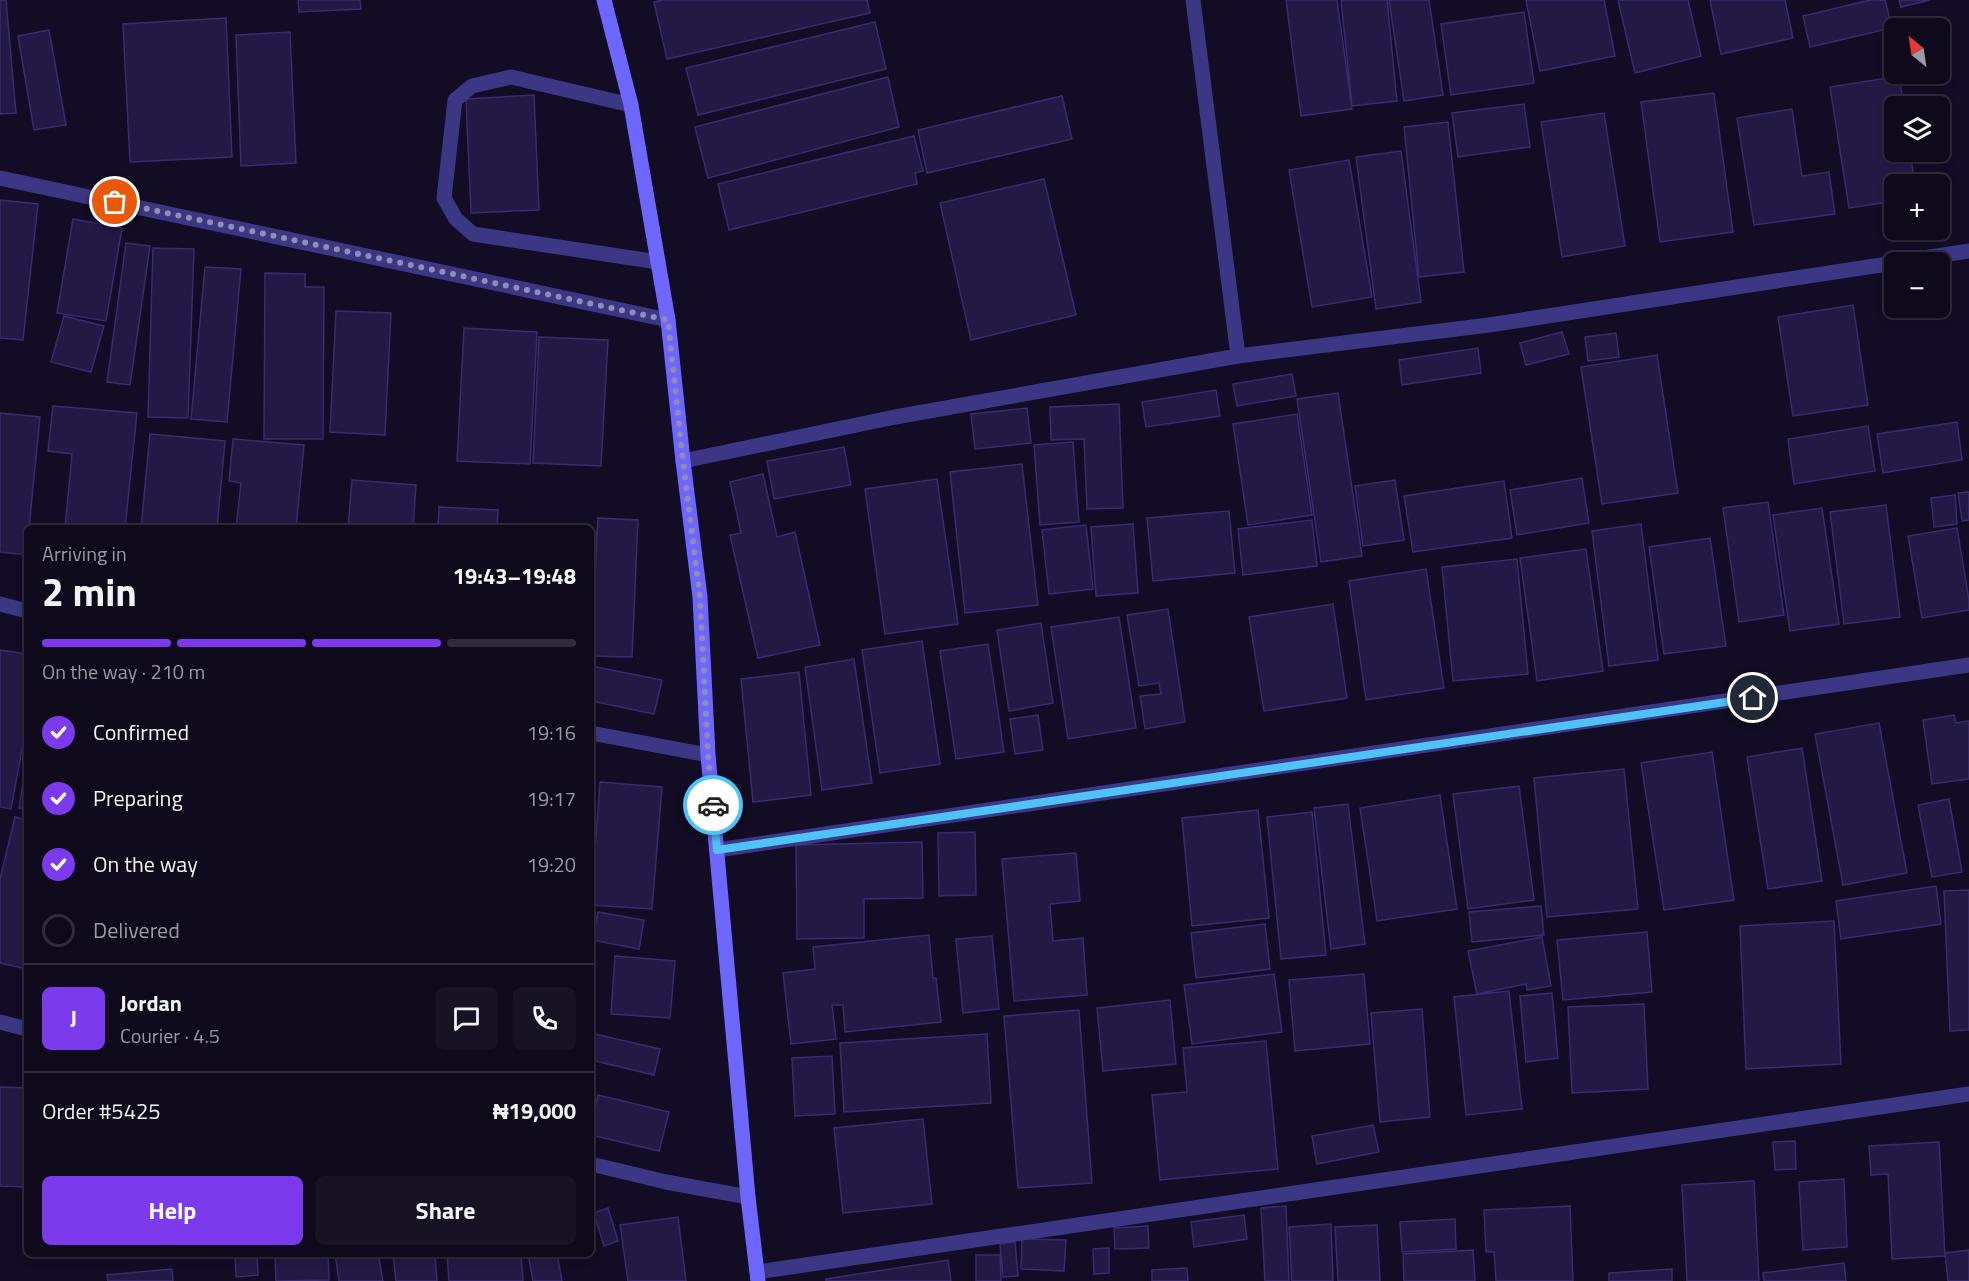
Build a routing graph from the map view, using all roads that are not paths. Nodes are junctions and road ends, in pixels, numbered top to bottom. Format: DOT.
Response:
graph roads {
  1 [pos="604,0"];
  2 [pos="1193,0"];
  3 [pos="631,105"];
  4 [pos="0,178"];
  5 [pos="1969,251"];
  6 [pos="1950,254"];
  7 [pos="658,262"];
  8 [pos="1884,265"];
  9 [pos="668,320"];
  10 [pos="1238,356"];
  11 [pos="683,461"];
  12 [pos="0,604"];
  13 [pos="24,610"];
  14 [pos="1969,665"];
  15 [pos="594,734"];
  16 [pos="708,755"];
  17 [pos="717,850"];
  18 [pos="0,1022"];
  19 [pos="24,1028"];
  20 [pos="1969,1094"];
  21 [pos="594,1165"];
  22 [pos="748,1197"];
  23 [pos="757,1277"];
  1 -- 3 [label="street"];
  2 -- 10 [label="street"];
  3 -- 7 [label="street"];
  3 -- 7 [label="street"];
  4 -- 9 [label="street"];
  5 -- 6 [label="street"];
  7 -- 9 [label="street"];
  8 -- 10 [label="street"];
  9 -- 11 [label="street"];
  10 -- 11 [label="street"];
  11 -- 16 [label="street"];
  12 -- 13 [label="street"];
  14 -- 17 [label="street"];
  15 -- 16 [label="street"];
  16 -- 17 [label="street"];
  17 -- 22 [label="street"];
  18 -- 19 [label="street"];
  20 -- 23 [label="street"];
  21 -- 22 [label="street"];
  22 -- 23 [label="street"];
}
